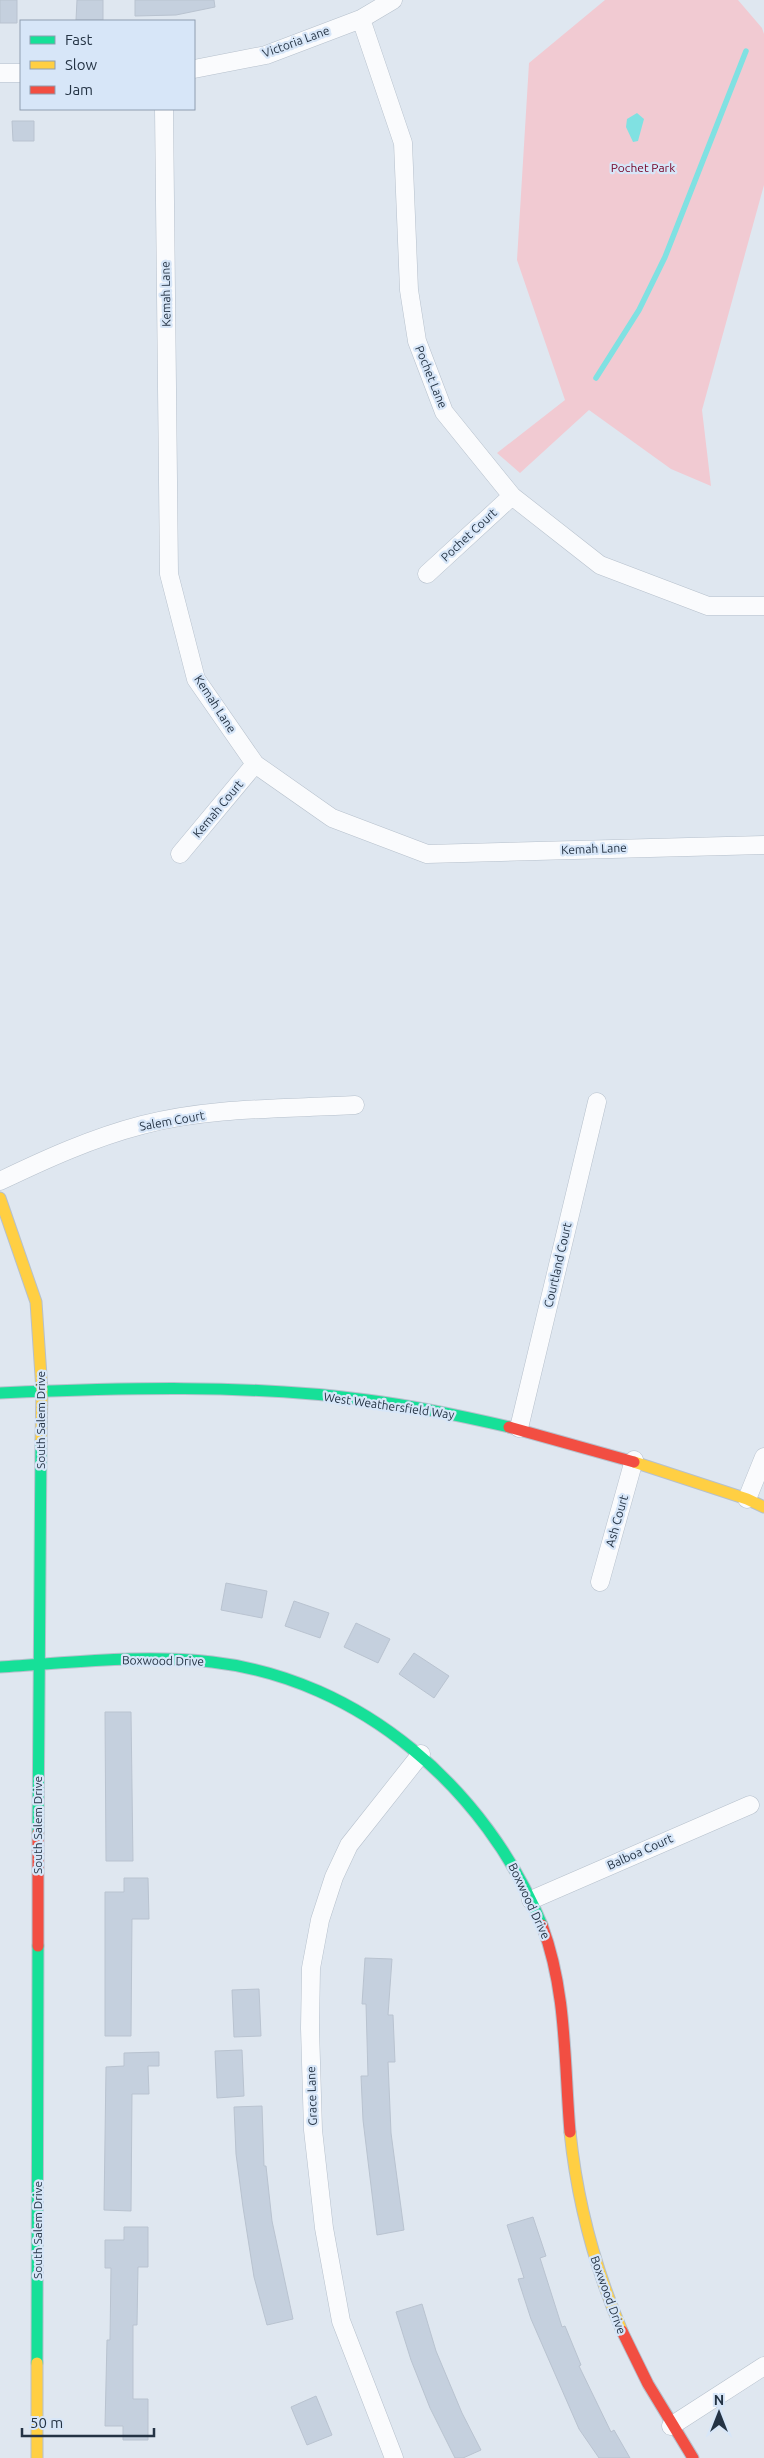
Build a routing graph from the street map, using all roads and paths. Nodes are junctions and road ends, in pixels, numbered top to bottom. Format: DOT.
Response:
graph roads {
  1 [pos="393,0"];
  2 [pos="361,19"];
  3 [pos="195,69"];
  4 [pos="0,73"];
  5 [pos="20,73"];
  6 [pos="164,110"];
  7 [pos="512,496"];
  8 [pos="427,574"];
  9 [pos="764,606"];
  10 [pos="255,764"];
  11 [pos="764,844"];
  12 [pos="180,854"];
  13 [pos="597,1102"];
  14 [pos="355,1105"];
  15 [pos="0,1181"];
  16 [pos="0,1198"];
  17 [pos="42,1391"];
  18 [pos="0,1393"];
  19 [pos="519,1428"];
  20 [pos="764,1457"];
  21 [pos="634,1460"];
  22 [pos="748,1499"];
  23 [pos="764,1507"];
  24 [pos="600,1582"];
  25 [pos="38,1665"];
  26 [pos="0,1667"];
  27 [pos="421,1754"];
  28 [pos="750,1805"];
  29 [pos="531,1900"];
  30 [pos="764,2366"];
  31 [pos="671,2426"];
  32 [pos="37,2458"];
  33 [pos="394,2458"];
  34 [pos="693,2458"];
  1 -- 2 [label="street, Victoria Lane"];
  2 -- 3 [label="street, Victoria Lane"];
  2 -- 7 [label="street, Pochet Lane"];
  4 -- 5 [label="street"];
  6 -- 10 [label="street, Kemah Lane"];
  7 -- 8 [label="street, Pochet Court"];
  7 -- 9 [label="street, Pochet Lane"];
  10 -- 11 [label="street, Kemah Lane"];
  10 -- 12 [label="street, Kemah Court"];
  13 -- 19 [label="street, Courtland Court"];
  14 -- 15 [label="street, Salem Court"];
  16 -- 17 [label="street, South Salem Drive"];
  17 -- 18 [label="street, West Weathersfield Way"];
  17 -- 19 [label="street, West Weathersfield Way"];
  17 -- 25 [label="street, South Salem Drive"];
  19 -- 21 [label="street, West Weathersfield Way"];
  20 -- 22 [label="street"];
  21 -- 22 [label="street, West Weathersfield Way"];
  21 -- 24 [label="street, Ash Court"];
  22 -- 23 [label="street, West Weathersfield Way"];
  25 -- 26 [label="street, Boxwood Drive"];
  25 -- 27 [label="street, Boxwood Drive"];
  25 -- 32 [label="street, South Salem Drive"];
  27 -- 29 [label="street, Boxwood Drive"];
  27 -- 33 [label="street, Grace Lane"];
  28 -- 29 [label="street, Balboa Court"];
  29 -- 31 [label="street, Boxwood Drive"];
  30 -- 31 [label="street"];
  31 -- 34 [label="street, Boxwood Drive"];
}
